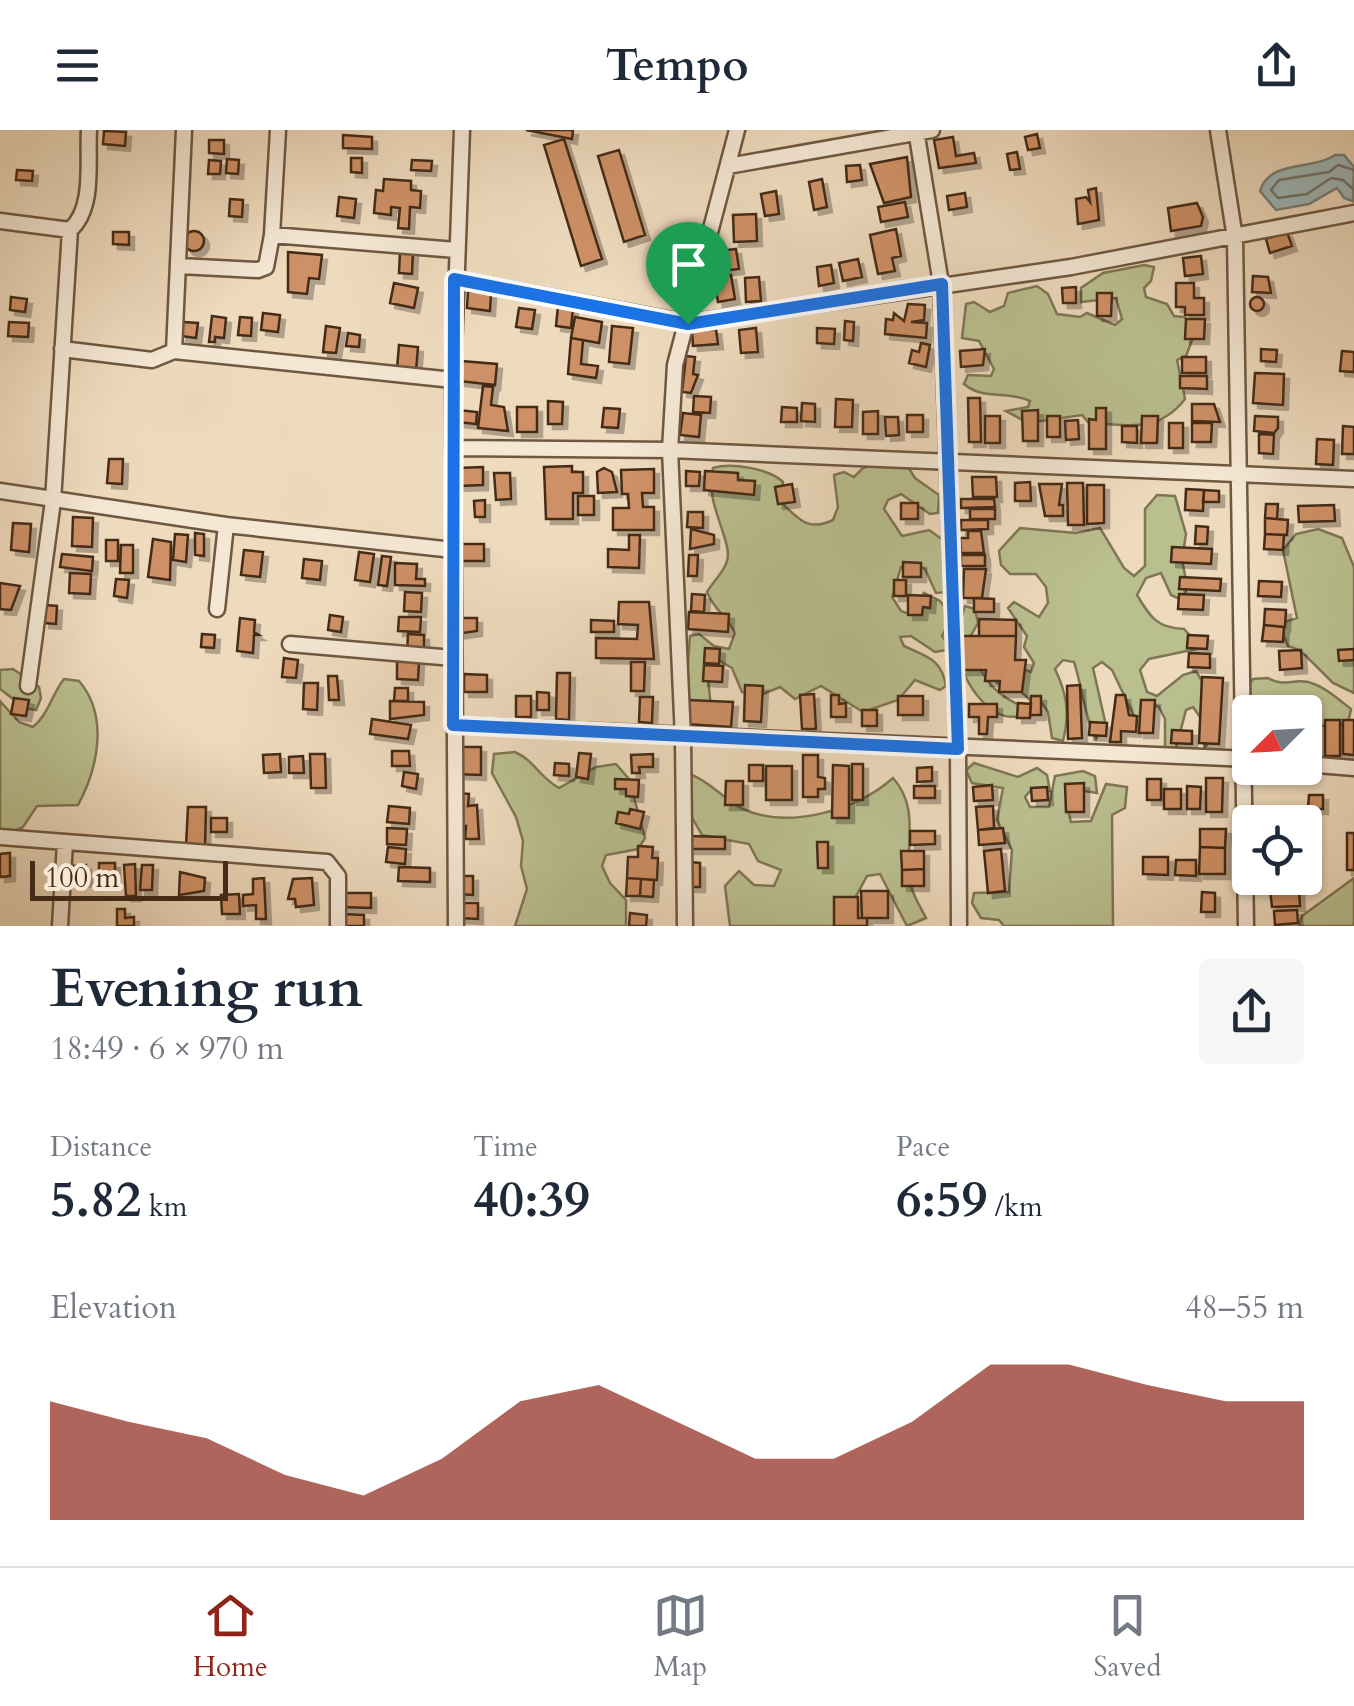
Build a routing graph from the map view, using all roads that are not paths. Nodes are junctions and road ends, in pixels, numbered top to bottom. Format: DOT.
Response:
graph roads {
  1 [pos="89,130"];
  2 [pos="184,130"];
  3 [pos="278,130"];
  4 [pos="462,130"];
  5 [pos="737,130"];
  6 [pos="1218,130"];
  7 [pos="922,131"];
  8 [pos="728,166"];
  9 [pos="1354,213"];
  10 [pos="0,221"];
  11 [pos="70,230"];
  12 [pos="272,235"];
  13 [pos="1235,238"];
  14 [pos="456,250"];
  15 [pos="180,266"];
  16 [pos="454,279"];
  17 [pos="942,284"];
  18 [pos="688,324"];
  19 [pos="62,349"];
  20 [pos="174,351"];
  21 [pos="453,380"];
  22 [pos="454,448"];
  23 [pos="670,450"];
  24 [pos="947,461"];
  25 [pos="1240,476"];
  26 [pos="1354,479"];
  27 [pos="0,492"];
  28 [pos="53,501"];
  29 [pos="226,525"];
  30 [pos="453,550"];
  31 [pos="218,609"];
  32 [pos="290,644"];
  33 [pos="452,658"];
  34 [pos="28,686"];
  35 [pos="1245,695"];
  36 [pos="453,725"];
  37 [pos="683,738"];
  38 [pos="958,749"];
  39 [pos="1232,759"];
  40 [pos="1322,765"];
  41 [pos="1354,768"];
  42 [pos="1246,785"];
  43 [pos="0,837"];
  44 [pos="65,843"];
  45 [pos="60,926"];
  46 [pos="338,926"];
  47 [pos="456,926"];
  48 [pos="685,926"];
  49 [pos="960,926"];
  50 [pos="1246,926"];
  1 -- 11 [label="street"];
  2 -- 15 [label="street"];
  3 -- 12 [label="street"];
  4 -- 14 [label="street"];
  5 -- 8 [label="street"];
  6 -- 13 [label="street"];
  7 -- 8 [label="street"];
  7 -- 17 [label="street"];
  8 -- 18 [label="street"];
  9 -- 13 [label="street"];
  10 -- 11 [label="street"];
  11 -- 19 [label="street"];
  12 -- 14 [label="street"];
  12 -- 15 [label="street"];
  13 -- 17 [label="street"];
  13 -- 25 [label="street"];
  14 -- 16 [label="street"];
  15 -- 20 [label="street"];
  16 -- 18 [label="street"];
  16 -- 21 [label="street"];
  17 -- 18 [label="street"];
  17 -- 24 [label="street"];
  18 -- 23 [label="street"];
  19 -- 20 [label="street"];
  19 -- 28 [label="street"];
  20 -- 21 [label="street"];
  21 -- 22 [label="street"];
  22 -- 23 [label="street"];
  22 -- 30 [label="street"];
  23 -- 24 [label="street"];
  23 -- 37 [label="street"];
  24 -- 25 [label="street"];
  24 -- 38 [label="street"];
  25 -- 26 [label="street"];
  25 -- 35 [label="street"];
  27 -- 28 [label="street"];
  28 -- 29 [label="street"];
  28 -- 34 [label="street"];
  29 -- 30 [label="street"];
  29 -- 31 [label="street"];
  30 -- 33 [label="street"];
  32 -- 33 [label="street"];
  33 -- 36 [label="street"];
  36 -- 37 [label="street"];
  36 -- 47 [label="street"];
  37 -- 38 [label="street"];
  37 -- 48 [label="street"];
  38 -- 39 [label="street"];
  38 -- 49 [label="street"];
  40 -- 41 [label="street"];
  42 -- 50 [label="street"];
  43 -- 44 [label="street"];
  44 -- 45 [label="street"];
  44 -- 46 [label="street"];
}
